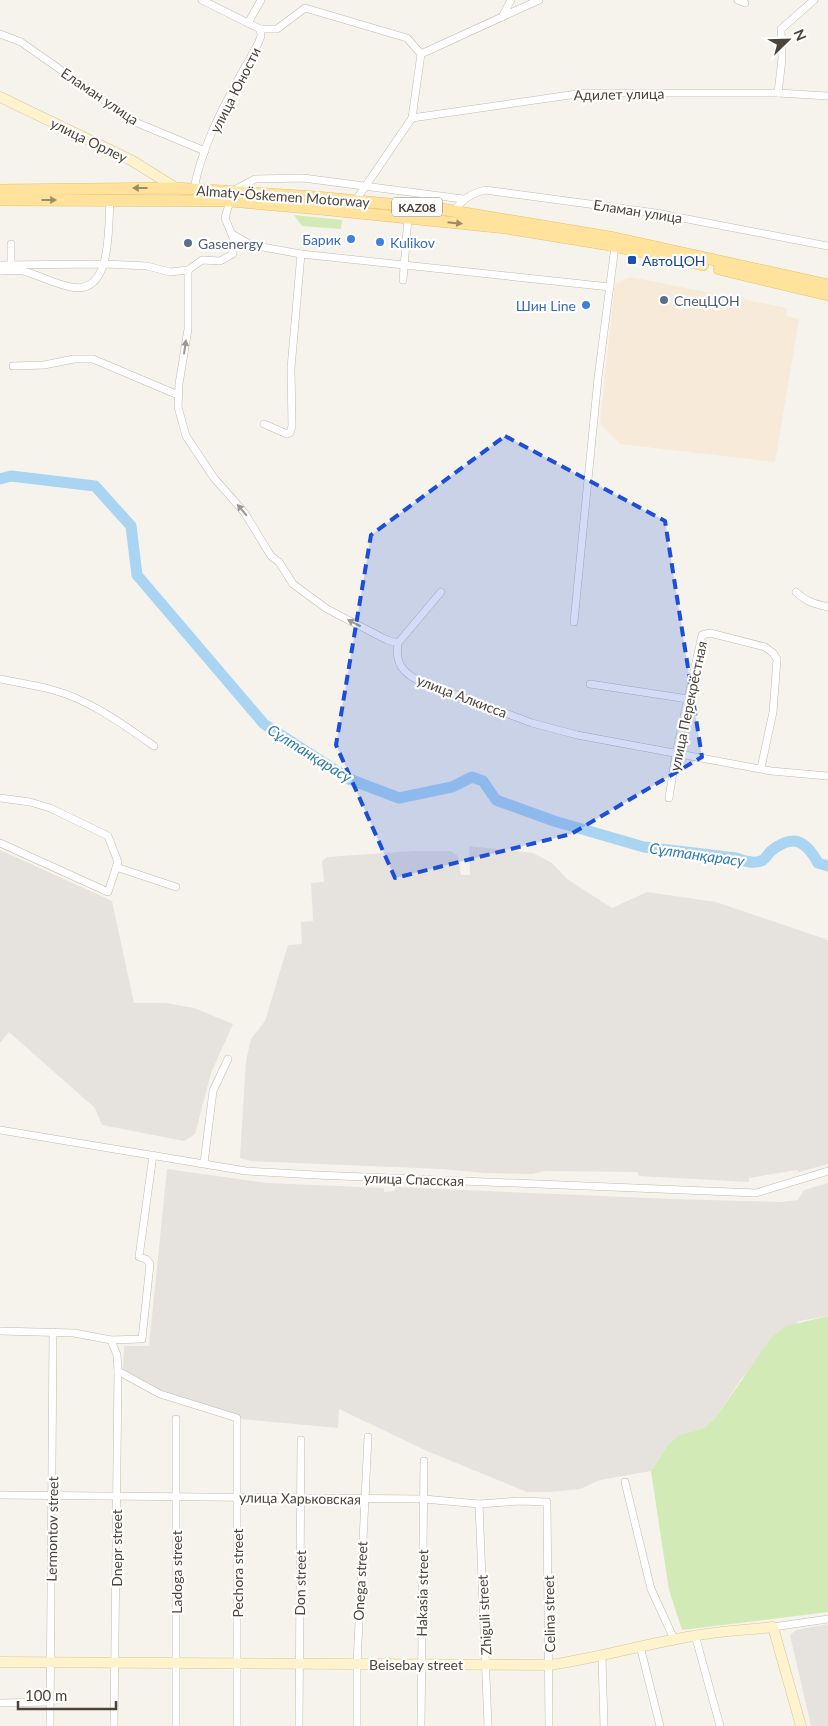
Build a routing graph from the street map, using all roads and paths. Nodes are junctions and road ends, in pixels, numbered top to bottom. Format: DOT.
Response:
graph roads {
  1 [pos="202,0"];
  2 [pos="261,0"];
  3 [pos="512,0"];
  4 [pos="539,0"];
  5 [pos="814,0"];
  6 [pos="502,17"];
  7 [pos="248,23"];
  8 [pos="260,29"];
  9 [pos="0,34"];
  10 [pos="421,54"];
  11 [pos="778,93"];
  12 [pos="828,96"];
  13 [pos="0,97"];
  14 [pos="412,118"];
  15 [pos="205,151"];
  16 [pos="366,186"];
  17 [pos="176,188"];
  18 [pos="194,189"];
  19 [pos="0,190"];
  20 [pos="230,196"];
  21 [pos="110,199"];
  22 [pos="463,199"];
  23 [pos="0,200"];
  24 [pos="356,200"];
  25 [pos="454,212"];
  26 [pos="408,218"];
  27 [pos="491,222"];
  28 [pos="232,234"];
  29 [pos="12,244"];
  30 [pos="615,246"];
  31 [pos="828,246"];
  32 [pos="301,254"];
  33 [pos="105,264"];
  34 [pos="403,264"];
  35 [pos="0,265"];
  36 [pos="11,268"];
  37 [pos="188,270"];
  38 [pos="0,271"];
  39 [pos="403,280"];
  40 [pos="828,285"];
  41 [pos="610,287"];
  42 [pos="828,295"];
  43 [pos="13,366"];
  44 [pos="178,395"];
  45 [pos="264,424"];
  46 [pos="441,592"];
  47 [pos="796,592"];
  48 [pos="828,607"];
  49 [pos="574,622"];
  50 [pos="398,643"];
  51 [pos="0,679"];
  52 [pos="590,684"];
  53 [pos="688,699"];
  54 [pos="154,746"];
  55 [pos="676,754"];
  56 [pos="761,768"];
  57 [pos="828,776"];
  58 [pos="0,798"];
  59 [pos="669,798"];
  60 [pos="0,843"];
  61 [pos="116,868"];
  62 [pos="176,887"];
  63 [pos="228,1058"];
  64 [pos="0,1130"];
  65 [pos="153,1155"];
  66 [pos="204,1163"];
  67 [pos="828,1171"];
  68 [pos="0,1331"];
  69 [pos="54,1332"];
  70 [pos="111,1340"];
  71 [pos="118,1371"];
  72 [pos="176,1419"];
  73 [pos="368,1437"];
  74 [pos="301,1440"];
  75 [pos="424,1461"];
  76 [pos="625,1482"];
  77 [pos="0,1495"];
  78 [pos="53,1495"];
  79 [pos="116,1496"];
  80 [pos="176,1497"];
  81 [pos="238,1497"];
  82 [pos="301,1498"];
  83 [pos="424,1499"];
  84 [pos="364,1500"];
  85 [pos="547,1502"];
  86 [pos="479,1504"];
  87 [pos="828,1619"];
  88 [pos="773,1627"];
  89 [pos="695,1635"];
  90 [pos="674,1639"];
  91 [pos="640,1646"];
  92 [pos="602,1657"];
  93 [pos="0,1662"];
  94 [pos="50,1662"];
  95 [pos="115,1663"];
  96 [pos="176,1663"];
  97 [pos="237,1664"];
  98 [pos="356,1664"];
  99 [pos="420,1664"];
  100 [pos="487,1664"];
  101 [pos="299,1665"];
  102 [pos="550,1665"];
  103 [pos="50,1702"];
  104 [pos="0,1703"];
  105 [pos="50,1726"];
  106 [pos="114,1726"];
  107 [pos="176,1726"];
  108 [pos="237,1726"];
  109 [pos="299,1726"];
  110 [pos="357,1726"];
  111 [pos="421,1726"];
  112 [pos="488,1726"];
  113 [pos="549,1726"];
  114 [pos="604,1726"];
  115 [pos="660,1726"];
  116 [pos="720,1726"];
  117 [pos="801,1726"];
  1 -- 7 [label="street, улица Юности"];
  2 -- 7 [label="street"];
  3 -- 6 [label="street"];
  4 -- 6 [label="street"];
  5 -- 11 [label="street"];
  6 -- 10 [label="street"];
  7 -- 8 [label="street, улица Юности"];
  8 -- 10 [label="street"];
  8 -- 15 [label="street, улица Юности"];
  9 -- 15 [label="street, Еламан улица"];
  10 -- 14 [label="street"];
  11 -- 12 [label="street, Адилет улица"];
  11 -- 14 [label="street, Адилет улица"];
  13 -- 17 [label="street, улица Орлеу"];
  14 -- 16 [label="street"];
  15 -- 18 [label="street, улица Юности"];
  16 -- 20 [label="street"];
  16 -- 22 [label="street"];
  16 -- 24 [label="street"];
  17 -- 18 [label="main road, Almaty-Öskemen Motorway / KAZ08"];
  17 -- 19 [label="main road, Almaty-Öskemen Motorway / KAZ08, one-way"];
  18 -- 20 [label="main road, Almaty-Öskemen Motorway / KAZ08"];
  20 -- 21 [label="main road, Almaty-Öskemen Motorway / KAZ08"];
  20 -- 24 [label="main road, Almaty-Öskemen Motorway / KAZ08"];
  20 -- 26 [label="main road, Almaty-Öskemen Motorway / KAZ08"];
  20 -- 28 [label="street"];
  23 -- 21 [label="main road, Almaty-Öskemen Motorway / KAZ08, one-way"];
  21 -- 33 [label="street"];
  22 -- 25 [label="street"];
  22 -- 31 [label="street, Еламан улица"];
  24 -- 25 [label="main road, Almaty-Öskemen Motorway / KAZ08"];
  25 -- 27 [label="main road, Almaty-Öskemen Motorway / KAZ08"];
  26 -- 27 [label="main road, Almaty-Öskemen Motorway / KAZ08, one-way"];
  26 -- 34 [label="street"];
  27 -- 30 [label="main road, Almaty-Öskemen Motorway / KAZ08"];
  27 -- 40 [label="main road, Almaty-Öskemen Motorway / KAZ08"];
  28 -- 32 [label="street"];
  28 -- 37 [label="street"];
  29 -- 36 [label="street"];
  30 -- 41 [label="street"];
  30 -- 42 [label="main road, Almaty-Öskemen Motorway / KAZ08"];
  32 -- 34 [label="street"];
  32 -- 45 [label="street"];
  33 -- 36 [label="street"];
  33 -- 36 [label="street"];
  33 -- 37 [label="street"];
  34 -- 39 [label="street"];
  34 -- 41 [label="street"];
  35 -- 36 [label="street"];
  36 -- 38 [label="street"];
  44 -- 37 [label="street, one-way"];
  41 -- 49 [label="street"];
  43 -- 44 [label="street"];
  50 -- 44 [label="street, one-way"];
  46 -- 50 [label="street"];
  47 -- 48 [label="street"];
  50 -- 55 [label="street, улица Алкисса"];
  51 -- 54 [label="street"];
  52 -- 53 [label="street"];
  53 -- 55 [label="street, улица Перекрёстная"];
  53 -- 56 [label="street, улица Перекрёстная"];
  55 -- 56 [label="street, улица Алкисса"];
  55 -- 59 [label="street, улица Перекрёстная"];
  56 -- 57 [label="street, улица Алкисса"];
  58 -- 61 [label="street"];
  60 -- 61 [label="street"];
  61 -- 62 [label="street"];
  63 -- 66 [label="street"];
  64 -- 65 [label="street, улица Спасская"];
  65 -- 66 [label="street, улица Спасская"];
  65 -- 70 [label="street"];
  66 -- 67 [label="street, улица Спасская"];
  68 -- 69 [label="street"];
  69 -- 70 [label="street"];
  69 -- 78 [label="street, Lermontov street"];
  70 -- 71 [label="street, Dnepr street"];
  71 -- 79 [label="street, Dnepr street"];
  71 -- 81 [label="street, Pechora street"];
  72 -- 80 [label="street, Ladoga street"];
  73 -- 84 [label="street, Onega street"];
  74 -- 82 [label="street, Don street"];
  75 -- 83 [label="street, Hakasia street"];
  76 -- 90 [label="street"];
  77 -- 78 [label="street, улица Харьковская"];
  78 -- 79 [label="street, улица Харьковская"];
  78 -- 94 [label="street, Lermontov street"];
  79 -- 80 [label="street, улица Харьковская"];
  79 -- 95 [label="street, Dnepr street"];
  80 -- 81 [label="street, улица Харьковская"];
  80 -- 96 [label="street, Ladoga street"];
  81 -- 82 [label="street, улица Харьковская"];
  81 -- 97 [label="street, Pechora street"];
  82 -- 84 [label="street, улица Харьковская"];
  82 -- 101 [label="street, Don street"];
  83 -- 84 [label="street, улица Харьковская"];
  83 -- 86 [label="street, улица Харьковская"];
  83 -- 99 [label="street, Hakasia street"];
  84 -- 98 [label="street, Onega street"];
  85 -- 86 [label="street, улица Харьковская"];
  85 -- 102 [label="street, Celina street"];
  86 -- 100 [label="street, Zhiguli street"];
  87 -- 88 [label="street, Beisebay street"];
  88 -- 89 [label="street, Beisebay street"];
  88 -- 117 [label="street"];
  89 -- 90 [label="street, Beisebay street"];
  89 -- 116 [label="street"];
  90 -- 91 [label="street, Beisebay street"];
  91 -- 92 [label="street, Beisebay street"];
  91 -- 115 [label="street"];
  92 -- 102 [label="street, Beisebay street"];
  92 -- 114 [label="street"];
  93 -- 94 [label="street, Beisebay street"];
  94 -- 95 [label="street, Beisebay street"];
  94 -- 103 [label="street, Lermontov street"];
  95 -- 96 [label="street, Beisebay street"];
  95 -- 106 [label="street, Dnepr street"];
  96 -- 97 [label="street, Beisebay street"];
  96 -- 107 [label="street, Ladoga street"];
  97 -- 101 [label="street, Beisebay street"];
  97 -- 108 [label="street, Pechora street"];
  98 -- 99 [label="street, Beisebay street"];
  98 -- 101 [label="street, Beisebay street"];
  98 -- 110 [label="street, Onega street"];
  99 -- 100 [label="street, Beisebay street"];
  99 -- 111 [label="street, Hakasia street"];
  100 -- 102 [label="street, Beisebay street"];
  100 -- 112 [label="street, Zhiguli street"];
  101 -- 109 [label="street, Don street"];
  102 -- 113 [label="street, Celina street"];
  103 -- 104 [label="street"];
  103 -- 105 [label="street, Lermontov street"];
}
